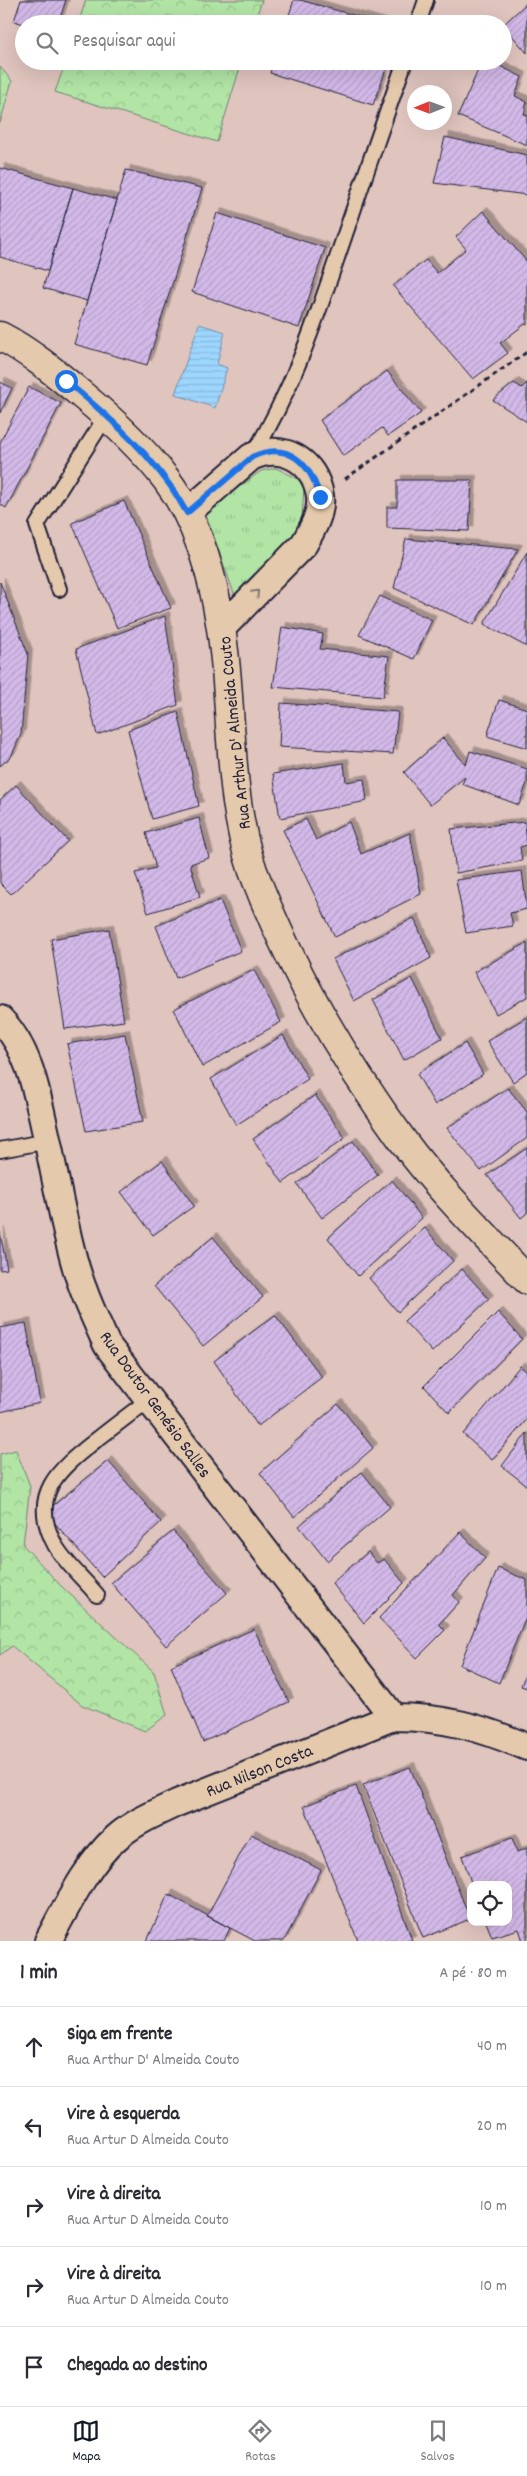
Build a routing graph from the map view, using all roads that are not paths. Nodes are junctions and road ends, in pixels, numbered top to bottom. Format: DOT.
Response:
graph roads {
  1 [pos="426,0"];
  2 [pos="421,15"];
  3 [pos="402,70"];
  4 [pos="0,336"];
  5 [pos="106,415"];
  6 [pos="252,457"];
  7 [pos="187,513"];
  8 [pos="59,589"];
  9 [pos="222,628"];
  10 [pos="0,1020"];
  11 [pos="48,1142"];
  12 [pos="0,1150"];
  13 [pos="527,1280"];
  14 [pos="150,1399"];
  15 [pos="97,1595"];
  16 [pos="393,1718"];
  17 [pos="527,1746"];
  18 [pos="48,1941"];
  1 -- 2 [label="lane"];
  3 -- 6 [label="lane"];
  4 -- 5 [label="street, Rua Arthur D' Almeida Couto"];
  5 -- 7 [label="street, Rua Arthur D' Almeida Couto"];
  5 -- 8 [label="lane"];
  6 -- 7 [label="street"];
  9 -- 6 [label="street, one-way"];
  7 -- 9 [label="street, Rua Arthur D' Almeida Couto"];
  9 -- 13 [label="street, Rua Arthur D' Almeida Couto"];
  10 -- 11 [label="street, Rua Doutor Genésio Salles"];
  11 -- 12 [label="lane"];
  11 -- 14 [label="street, Rua Doutor Genésio Salles"];
  14 -- 15 [label="lane"];
  14 -- 16 [label="street, Rua Doutor Genésio Salles"];
  16 -- 17 [label="street, Rua Nilson Costa"];
  16 -- 18 [label="street, Rua Nilson Costa"];
}
